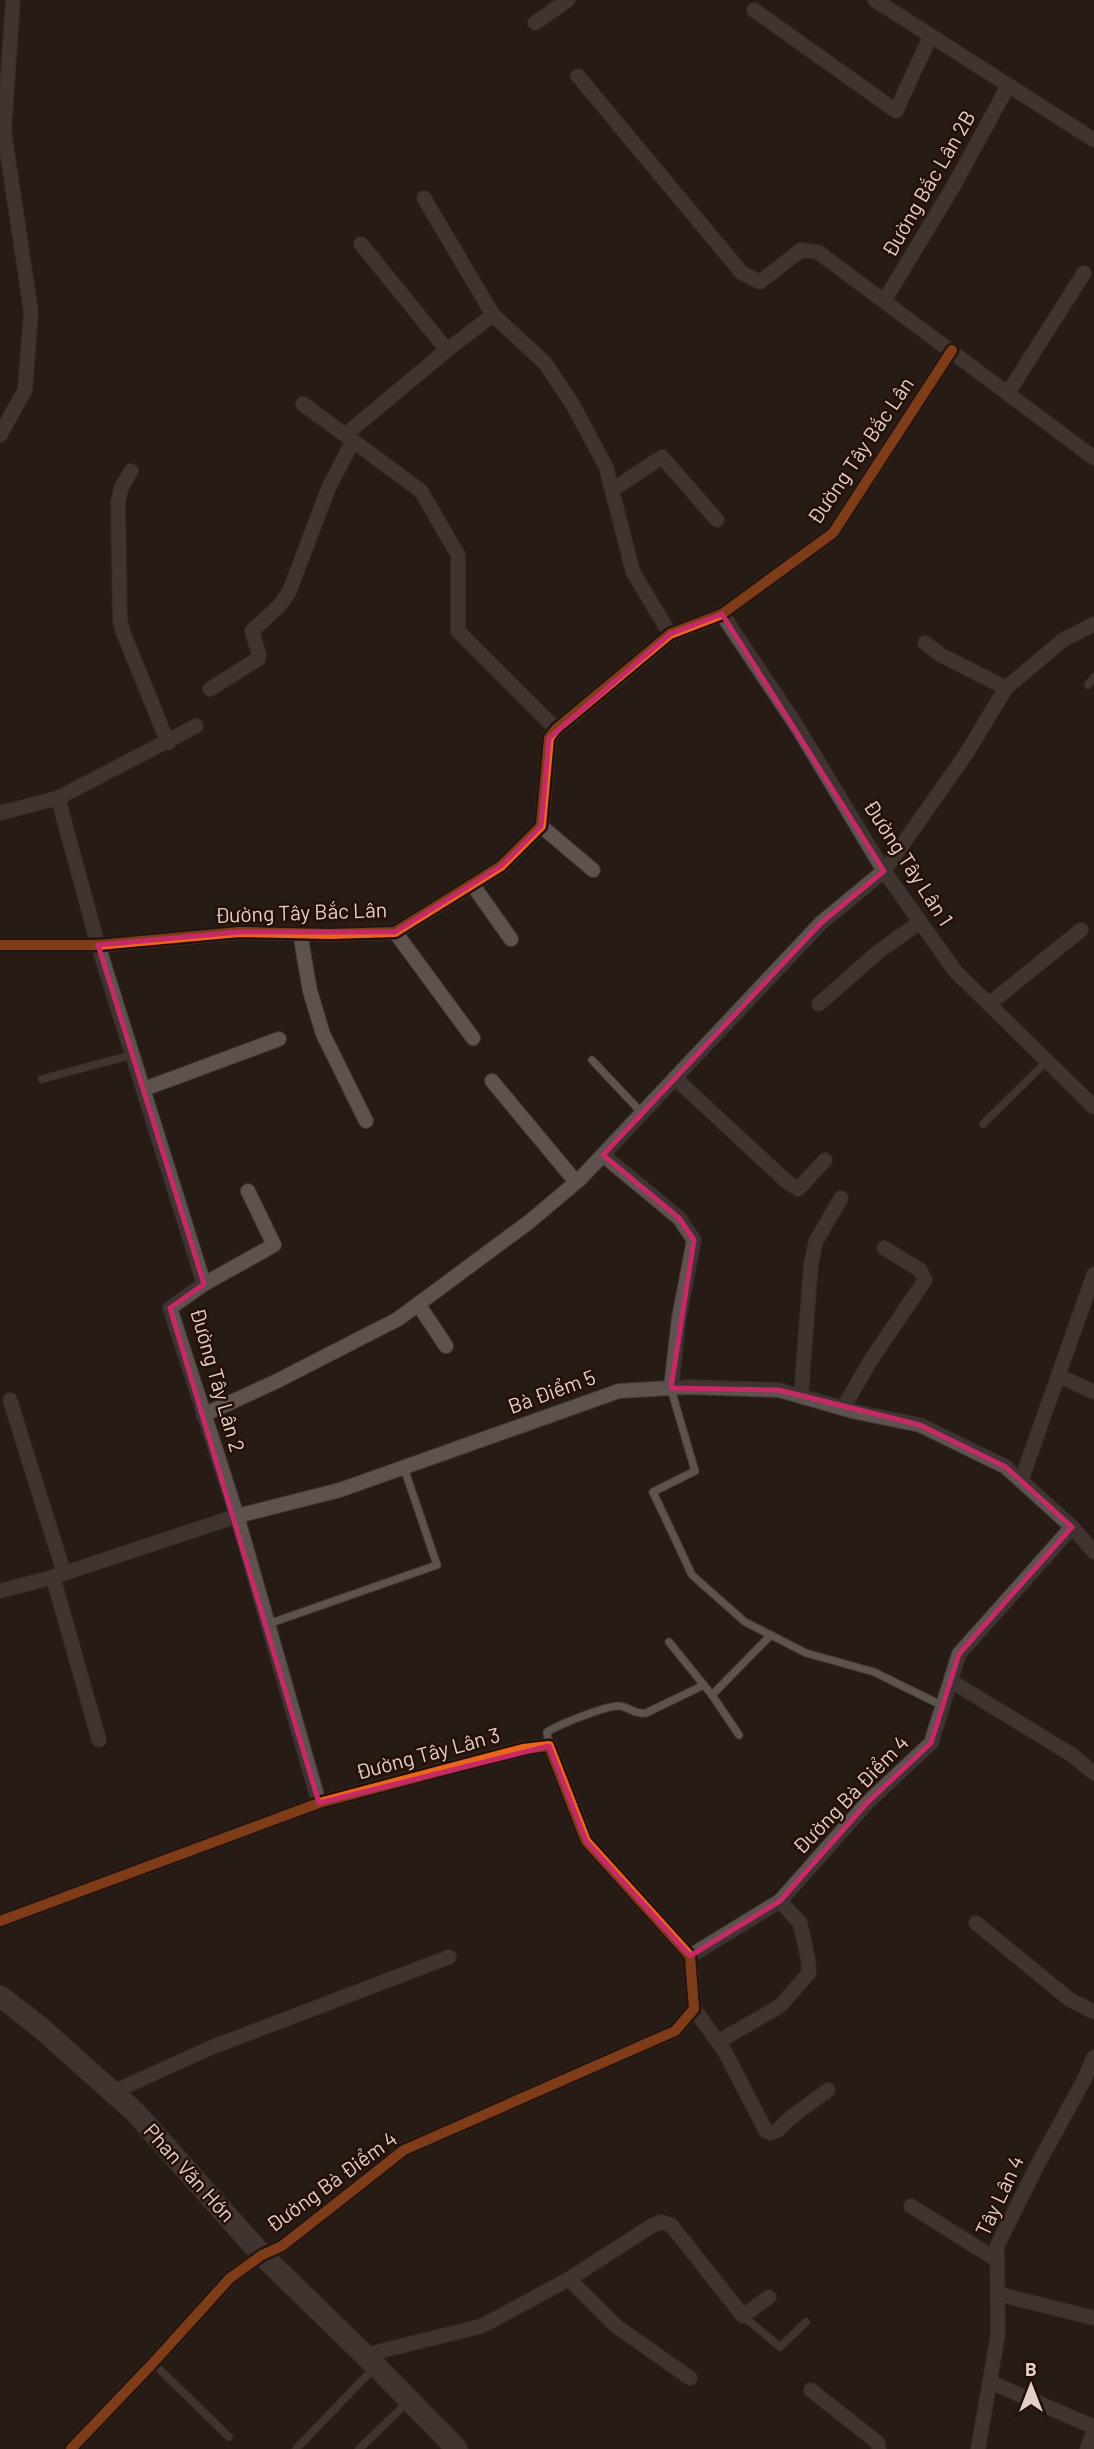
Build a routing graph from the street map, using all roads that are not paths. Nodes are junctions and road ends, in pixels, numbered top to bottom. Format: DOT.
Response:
graph roads {
  1 [pos="13,0"];
  2 [pos="568,0"];
  3 [pos="875,0"];
  4 [pos="754,10"];
  5 [pos="535,23"];
  6 [pos="930,37"];
  7 [pos="578,76"];
  8 [pos="1008,86"];
  9 [pos="1094,140"];
  10 [pos="424,198"];
  11 [pos="361,244"];
  12 [pos="1084,273"];
  13 [pos="884,301"];
  14 [pos="494,315"];
  15 [pos="447,350"];
  16 [pos="952,350"];
  17 [pos="1008,393"];
  18 [pos="303,404"];
  19 [pos="0,435"];
  20 [pos="349,438"];
  21 [pos="1094,458"];
  22 [pos="131,471"];
  23 [pos="612,490"];
  24 [pos="717,520"];
  25 [pos="722,614"];
  26 [pos="1094,624"];
  27 [pos="670,634"];
  28 [pos="925,643"];
  29 [pos="1094,677"];
  30 [pos="1088,685"];
  31 [pos="1006,688"];
  32 [pos="210,689"];
  33 [pos="196,726"];
  34 [pos="556,729"];
  35 [pos="169,743"];
  36 [pos="58,798"];
  37 [pos="0,813"];
  38 [pos="541,826"];
  39 [pos="593,870"];
  40 [pos="884,872"];
  41 [pos="472,884"];
  42 [pos="920,922"];
  43 [pos="1082,930"];
  44 [pos="395,932"];
  45 [pos="300,933"];
  46 [pos="511,939"];
  47 [pos="0,945"];
  48 [pos="98,946"];
  49 [pos="819,1004"];
  50 [pos="989,1004"];
  51 [pos="473,1038"];
  52 [pos="279,1039"];
  53 [pos="133,1055"];
  54 [pos="592,1060"];
  55 [pos="1047,1061"];
  56 [pos="675,1078"];
  57 [pos="42,1079"];
  58 [pos="492,1081"];
  59 [pos="144,1089"];
  60 [pos="1094,1107"];
  61 [pos="642,1113"];
  62 [pos="366,1121"];
  63 [pos="983,1124"];
  64 [pos="603,1155"];
  65 [pos="825,1160"];
  66 [pos="576,1182"];
  67 [pos="248,1191"];
  68 [pos="841,1198"];
  69 [pos="884,1248"];
  70 [pos="1094,1274"];
  71 [pos="204,1284"];
  72 [pos="418,1304"];
  73 [pos="446,1346"];
  74 [pos="1059,1376"];
  75 [pos="671,1388"];
  76 [pos="1094,1392"];
  77 [pos="801,1396"];
  78 [pos="10,1399"];
  79 [pos="843,1408"];
  80 [pos="203,1415"];
  81 [pos="404,1467"];
  82 [pos="1021,1481"];
  83 [pos="237,1516"];
  84 [pos="1072,1527"];
  85 [pos="1094,1552"];
  86 [pos="59,1575"];
  87 [pos="0,1591"];
  88 [pos="268,1624"];
  89 [pos="771,1635"];
  90 [pos="669,1642"];
  91 [pos="951,1681"];
  92 [pos="704,1685"];
  93 [pos="712,1695"];
  94 [pos="943,1706"];
  95 [pos="739,1735"];
  96 [pos="99,1740"];
  97 [pos="549,1746"];
  98 [pos="1094,1773"];
  99 [pos="319,1803"];
  100 [pos="779,1902"];
  101 [pos="0,1921"];
  102 [pos="976,1923"];
  103 [pos="690,1956"];
  104 [pos="449,1957"];
  105 [pos="0,1996"];
  106 [pos="694,2008"];
  107 [pos="1094,2012"];
  108 [pos="718,2042"];
  109 [pos="1094,2056"];
  110 [pos="828,2090"];
  111 [pos="113,2092"];
  112 [pos="911,2206"];
  113 [pos="262,2255"];
  114 [pos="997,2260"];
  115 [pos="569,2279"];
  116 [pos="998,2294"];
  117 [pos="769,2297"];
  118 [pos="743,2315"];
  119 [pos="1094,2318"];
  120 [pos="806,2322"];
  121 [pos="371,2360"];
  122 [pos="153,2363"];
  123 [pos="691,2378"];
  124 [pos="990,2382"];
  125 [pos="811,2390"];
  126 [pos="410,2400"];
  127 [pos="1094,2429"];
  128 [pos="229,2437"];
  129 [pos="71,2449"];
  130 [pos="296,2449"];
  131 [pos="359,2449"];
  132 [pos="457,2449"];
  133 [pos="879,2449"];
  134 [pos="978,2449"];
  135 [pos="1087,2449"];
  1 -- 19 [label="street"];
  2 -- 5 [label="street"];
  3 -- 6 [label="street"];
  4 -- 6 [label="street"];
  6 -- 8 [label="street"];
  7 -- 13 [label="street"];
  8 -- 9 [label="street"];
  8 -- 13 [label="street, Đường Bắc Lân 2B"];
  10 -- 14 [label="street"];
  11 -- 15 [label="street"];
  12 -- 17 [label="street"];
  13 -- 16 [label="street"];
  14 -- 15 [label="street"];
  14 -- 23 [label="street"];
  15 -- 20 [label="street"];
  16 -- 17 [label="street"];
  16 -- 25 [label="street, Đường Tây Bắc Lân"];
  17 -- 21 [label="street"];
  18 -- 20 [label="street"];
  20 -- 32 [label="street"];
  20 -- 34 [label="street"];
  22 -- 35 [label="street"];
  23 -- 24 [label="street"];
  23 -- 27 [label="street"];
  25 -- 27 [label="street, Đường Tây Bắc Lân"];
  25 -- 40 [label="street, Đường Tây Lân 1"];
  26 -- 31 [label="street"];
  27 -- 34 [label="street, Đường Tây Bắc Lân"];
  28 -- 31 [label="street"];
  29 -- 30 [label="lane"];
  31 -- 40 [label="street"];
  33 -- 35 [label="street"];
  34 -- 38 [label="street"];
  35 -- 36 [label="street"];
  36 -- 37 [label="street"];
  36 -- 48 [label="street, Đường Tây Lân 2"];
  38 -- 39 [label="street"];
  38 -- 41 [label="street, Đường Tây Bắc Lân"];
  40 -- 42 [label="street, Đường Tây Lân 1"];
  40 -- 56 [label="street"];
  41 -- 44 [label="street, Đường Tây Bắc Lân"];
  41 -- 46 [label="street"];
  42 -- 49 [label="street"];
  42 -- 50 [label="street, Đường Tây Lân 1"];
  43 -- 50 [label="street"];
  44 -- 45 [label="street, Đường Tây Bắc Lân"];
  44 -- 51 [label="street"];
  45 -- 48 [label="street, Đường Tây Bắc Lân"];
  45 -- 62 [label="street"];
  47 -- 48 [label="street, Đường Tây Bắc Lân"];
  48 -- 53 [label="street, Đường Tây Lân 2"];
  50 -- 55 [label="street, Đường Tây Lân 1"];
  52 -- 59 [label="street"];
  53 -- 57 [label="lane"];
  53 -- 59 [label="street, Đường Tây Lân 2"];
  54 -- 61 [label="lane"];
  55 -- 60 [label="street, Đường Tây Lân 1"];
  55 -- 63 [label="lane"];
  56 -- 61 [label="street"];
  56 -- 65 [label="street"];
  58 -- 66 [label="street"];
  59 -- 71 [label="street, Đường Tây Lân 2"];
  61 -- 64 [label="street"];
  64 -- 66 [label="street"];
  64 -- 75 [label="street"];
  66 -- 72 [label="street"];
  67 -- 71 [label="street"];
  68 -- 77 [label="street"];
  69 -- 79 [label="street"];
  70 -- 74 [label="street"];
  71 -- 80 [label="street, Đường Tây Lân 2"];
  72 -- 73 [label="street"];
  72 -- 80 [label="street"];
  74 -- 76 [label="street"];
  74 -- 82 [label="street"];
  75 -- 77 [label="street, Bà Điểm 5"];
  75 -- 81 [label="street, Bà Điểm 5"];
  75 -- 89 [label="lane"];
  77 -- 79 [label="street, Bà Điểm 5"];
  78 -- 86 [label="street"];
  79 -- 82 [label="street, Bà Điểm 5"];
  80 -- 83 [label="street, Đường Tây Lân 2"];
  81 -- 83 [label="street, Bà Điểm 5"];
  81 -- 88 [label="lane"];
  82 -- 84 [label="street, Bà Điểm 5"];
  83 -- 86 [label="street, Bà Điểm 5"];
  83 -- 88 [label="street, Đường Tây Lân 2"];
  84 -- 85 [label="street, Bà Điểm 5"];
  84 -- 91 [label="street, Đường Bà Điểm 4"];
  86 -- 87 [label="street, Bà Điểm 5"];
  86 -- 96 [label="street"];
  88 -- 99 [label="street, Đường Tây Lân 2"];
  89 -- 93 [label="lane"];
  89 -- 94 [label="lane"];
  90 -- 92 [label="lane"];
  91 -- 94 [label="street, Đường Bà Điểm 4"];
  91 -- 98 [label="street"];
  92 -- 93 [label="lane"];
  92 -- 97 [label="lane"];
  93 -- 95 [label="lane"];
  94 -- 100 [label="street, Đường Bà Điểm 4"];
  97 -- 99 [label="street, Đường Tây Lân 3"];
  97 -- 103 [label="street"];
  99 -- 101 [label="street, Đường Tây Lân 3"];
  100 -- 103 [label="street, Đường Bà Điểm 4"];
  100 -- 108 [label="street"];
  102 -- 107 [label="street"];
  103 -- 106 [label="street"];
  104 -- 111 [label="street"];
  105 -- 111 [label="main road, Phan Văn Hớn"];
  106 -- 108 [label="street"];
  106 -- 113 [label="street, Đường Bà Điểm 4"];
  108 -- 110 [label="street"];
  109 -- 114 [label="street, Tây Lân 4"];
  111 -- 113 [label="main road, Phan Văn Hớn"];
  112 -- 114 [label="street"];
  113 -- 121 [label="main road, Phan Văn Hớn"];
  113 -- 122 [label="street, Đường Bà Điểm 4"];
  114 -- 116 [label="street, Tây Lân 4"];
  115 -- 118 [label="street"];
  115 -- 121 [label="street"];
  115 -- 123 [label="street"];
  116 -- 119 [label="street"];
  116 -- 124 [label="street, Tây Lân 4"];
  117 -- 118 [label="street"];
  118 -- 120 [label="lane"];
  121 -- 126 [label="main road, Phan Văn Hớn"];
  121 -- 130 [label="lane"];
  122 -- 128 [label="lane"];
  122 -- 129 [label="street, Đường Bà Điểm 4"];
  124 -- 127 [label="street"];
  124 -- 134 [label="street, Tây Lân 4"];
  125 -- 133 [label="street"];
  126 -- 131 [label="lane"];
  126 -- 132 [label="main road, Phan Văn Hớn"];
  127 -- 135 [label="street"];
}
